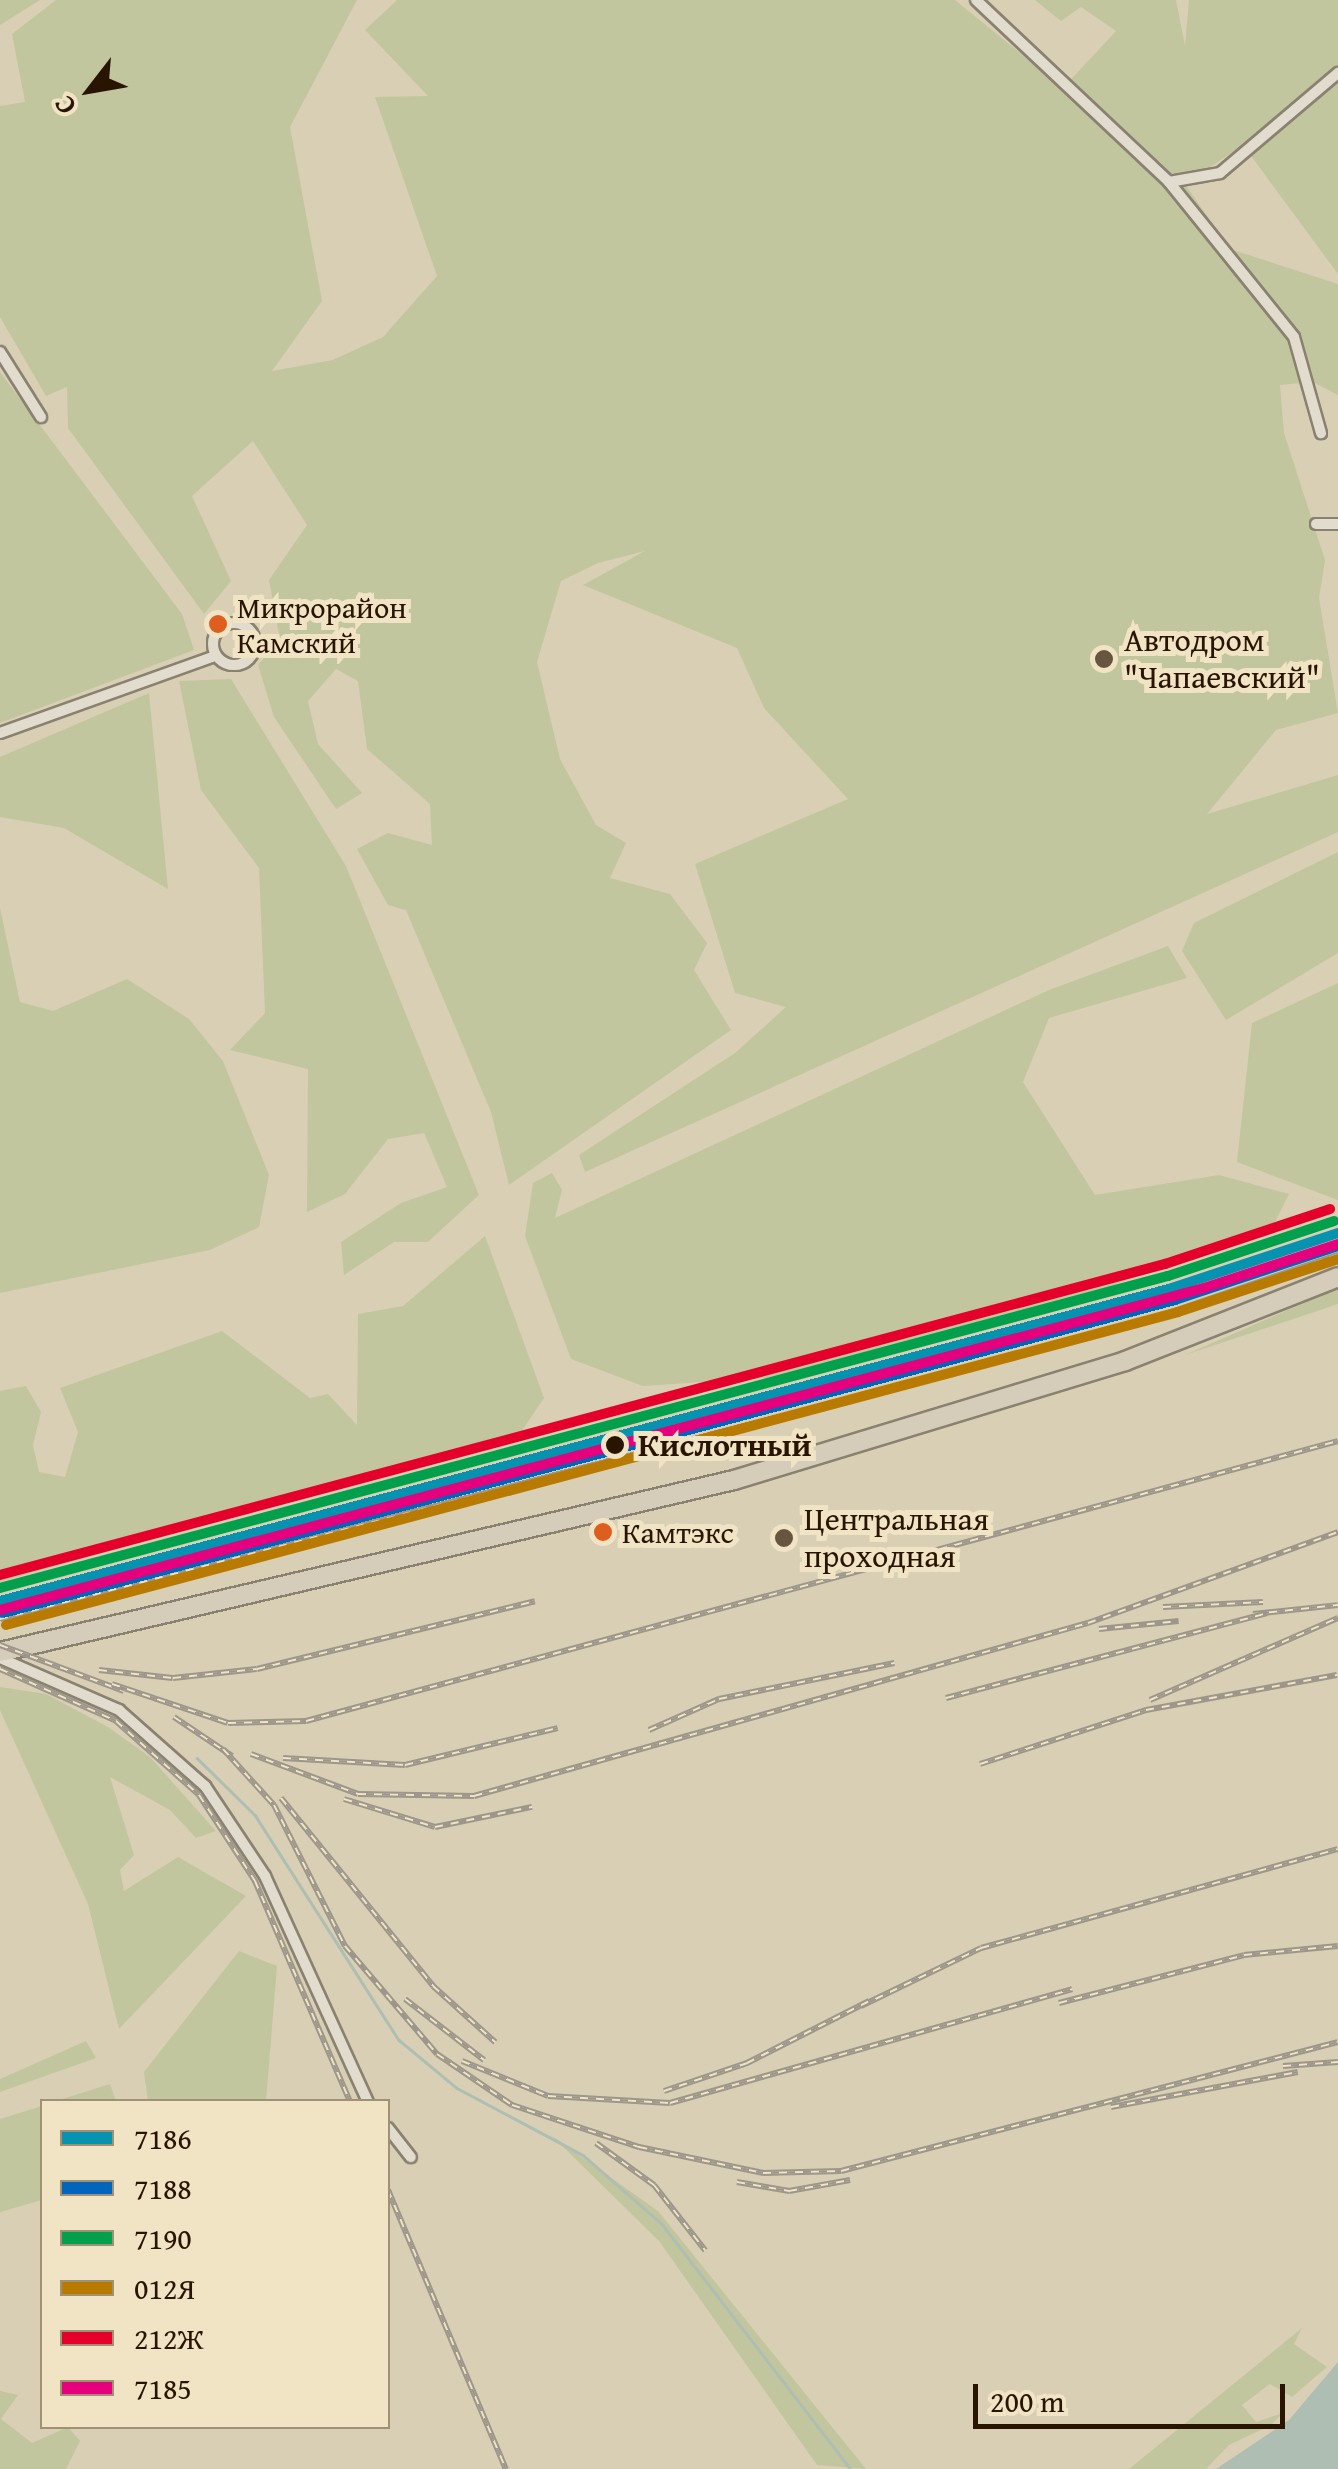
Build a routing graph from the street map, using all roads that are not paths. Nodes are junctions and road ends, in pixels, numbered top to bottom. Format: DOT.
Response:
graph roads {
  1 [pos="976,0"];
  2 [pos="1338,73"];
  3 [pos="1169,182"];
  4 [pos="0,352"];
  5 [pos="42,416"];
  6 [pos="1321,433"];
  7 [pos="1316,524"];
  8 [pos="1338,524"];
  9 [pos="214,656"];
  10 [pos="0,733"];
  11 [pos="1338,1278"];
  12 [pos="0,1655"];
  13 [pos="367,2099"];
  14 [pos="390,2131"];
  15 [pos="411,2157"];
  1 -- 3 [label="street"];
  2 -- 3 [label="street"];
  3 -- 6 [label="street"];
  4 -- 5 [label="street"];
  7 -- 8 [label="street"];
  9 -- 9 [label="street"];
  9 -- 10 [label="street"];
  11 -- 12 [label="main road"];
  12 -- 13 [label="street"];
  14 -- 15 [label="street"];
}
